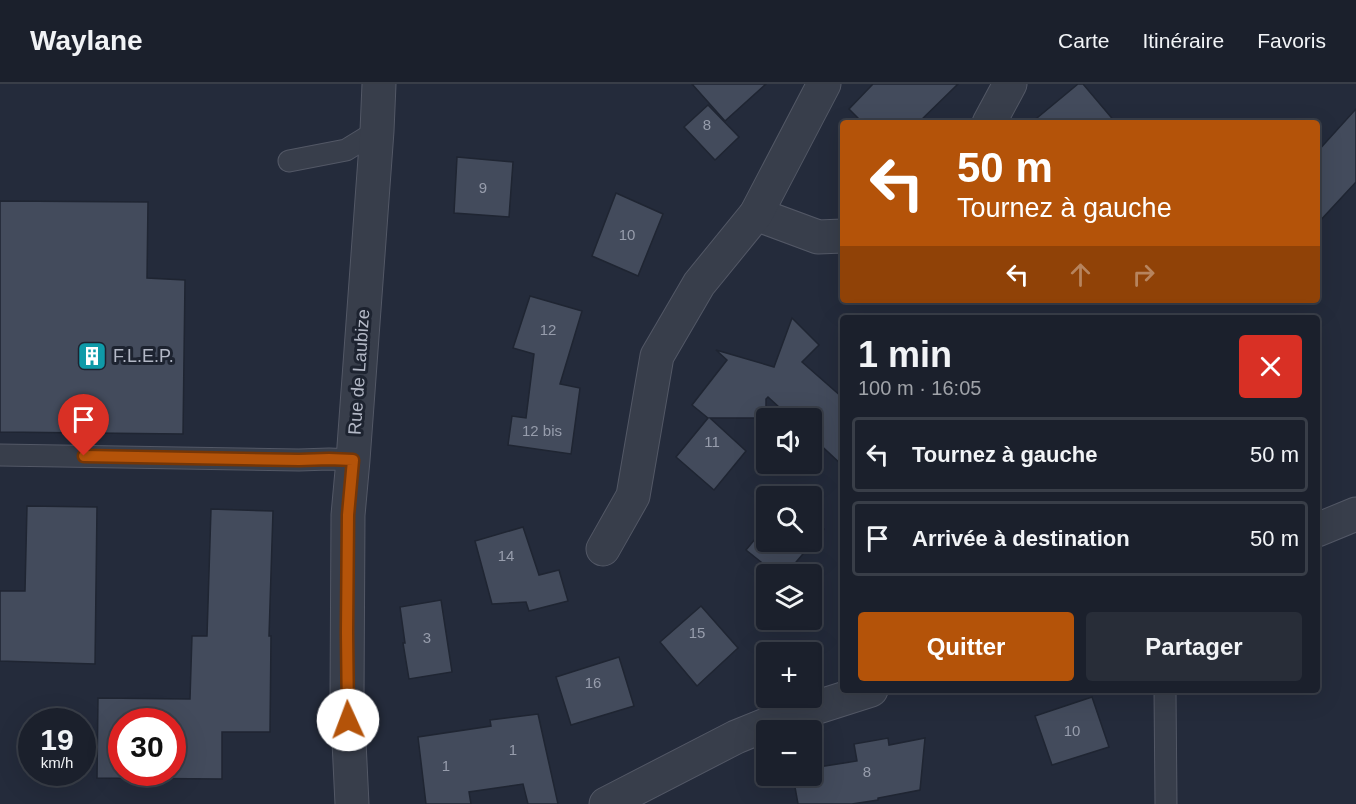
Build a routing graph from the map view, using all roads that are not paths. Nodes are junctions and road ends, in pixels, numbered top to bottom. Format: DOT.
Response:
graph roads {
  1 [pos="379,84"];
  2 [pos="824,84"];
  3 [pos="1010,84"];
  4 [pos="991,120"];
  5 [pos="377,131"];
  6 [pos="289,161"];
  7 [pos="756,214"];
  8 [pos="840,236"];
  9 [pos="0,455"];
  10 [pos="353,460"];
  11 [pos="1356,514"];
  12 [pos="1320,529"];
  13 [pos="603,549"];
  14 [pos="862,693"];
  15 [pos="1165,693"];
  16 [pos="352,804"];
  17 [pos="606,804"];
  18 [pos="1166,804"];
  1 -- 5 [label="street, Rue de Laubize"];
  2 -- 7 [label="street"];
  3 -- 4 [label="street"];
  5 -- 6 [label="lane"];
  5 -- 10 [label="street, Rue de Laubize"];
  7 -- 8 [label="street"];
  7 -- 13 [label="street"];
  9 -- 10 [label="lane"];
  10 -- 16 [label="street, Rue de Laubize"];
  11 -- 12 [label="street"];
  14 -- 17 [label="street"];
  15 -- 18 [label="lane"];
}
